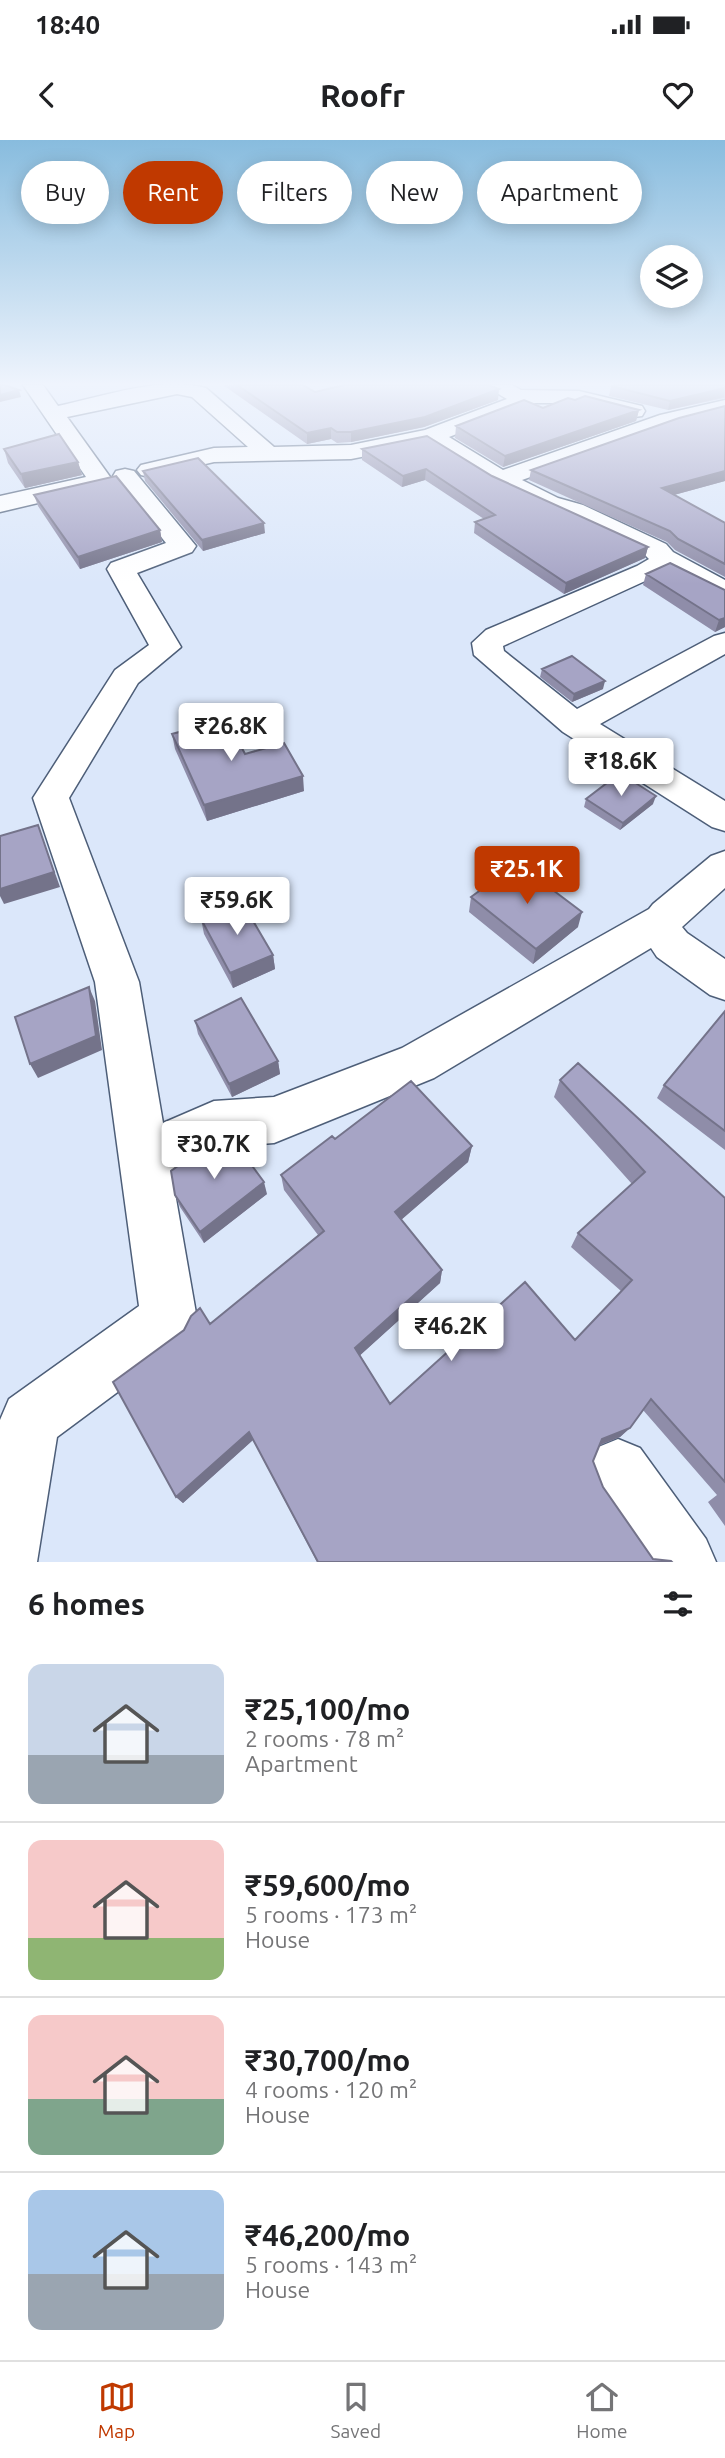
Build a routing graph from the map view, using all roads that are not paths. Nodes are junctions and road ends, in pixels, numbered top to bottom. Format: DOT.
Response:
graph roads {
  1 [pos="89,451"];
  2 [pos="266,451"];
  3 [pos="354,451"];
  4 [pos="456,451"];
  5 [pos="581,451"];
  6 [pos="269,454"];
  7 [pos="113,478"];
  8 [pos="501,479"];
  9 [pos="0,504"];
  10 [pos="663,558"];
  11 [pos="725,592"];
  12 [pos="725,642"];
  13 [pos="575,724"];
  14 [pos="725,818"];
  15 [pos="725,866"];
  16 [pos="661,922"];
  17 [pos="725,982"];
  18 [pos="144,1158"];
  19 [pos="618,1470"];
  20 [pos="678,1560"];
  21 [pos="4,1562"];
  1 -- 7 [label="street"];
  2 -- 6 [label="street"];
  3 -- 6 [label="street"];
  4 -- 8 [label="street"];
  5 -- 8 [label="street"];
  6 -- 7 [label="street"];
  7 -- 9 [label="street"];
  7 -- 18 [label="street"];
  8 -- 10 [label="street"];
  10 -- 11 [label="street"];
  10 -- 13 [label="street"];
  12 -- 13 [label="street"];
  13 -- 14 [label="street"];
  15 -- 16 [label="street"];
  16 -- 17 [label="street"];
  16 -- 18 [label="street"];
  18 -- 21 [label="street"];
  19 -- 20 [label="street"];
}
